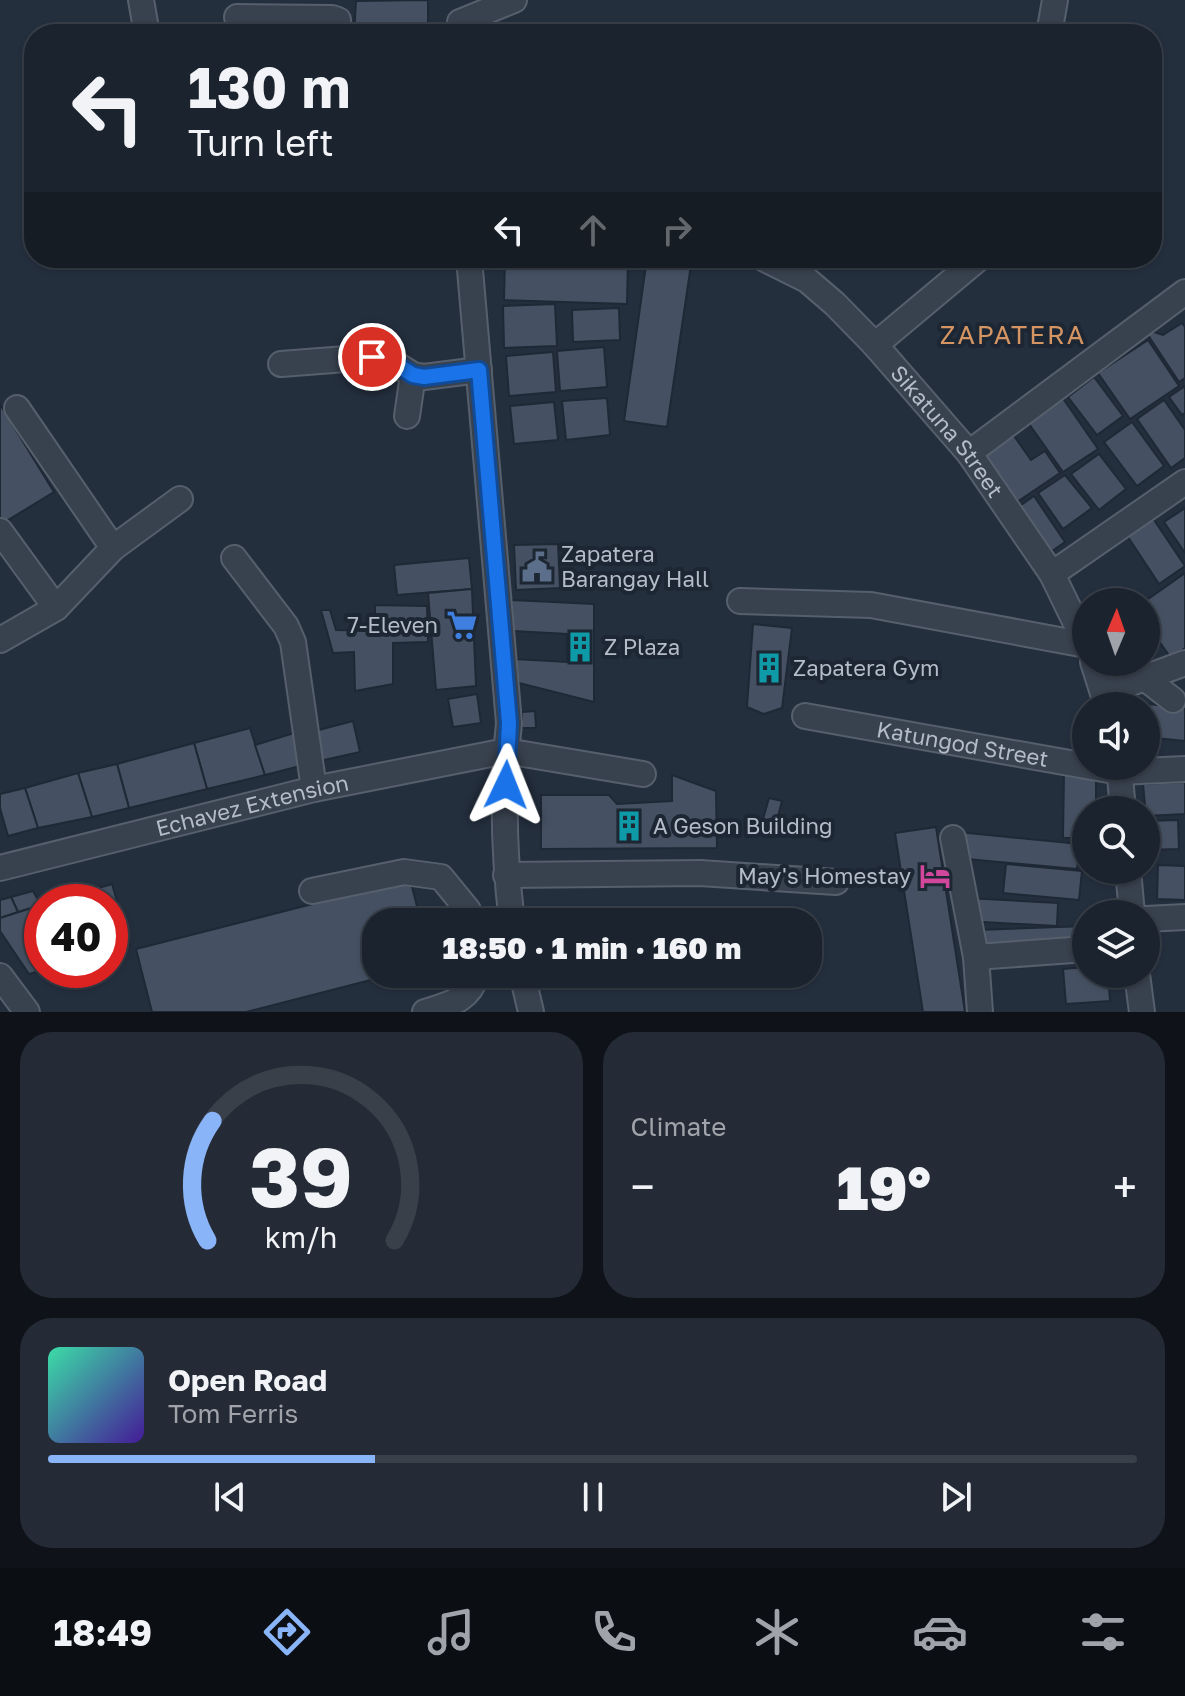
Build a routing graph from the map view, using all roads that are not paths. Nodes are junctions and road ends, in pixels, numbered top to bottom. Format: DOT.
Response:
graph roads {
  1 [pos="141,0"];
  2 [pos="514,0"];
  3 [pos="1055,0"];
  4 [pos="237,17"];
  5 [pos="460,19"];
  6 [pos="145,24"];
  7 [pos="338,24"];
  8 [pos="1051,24"];
  9 [pos="470,268"];
  10 [pos="967,268"];
  11 [pos="806,269"];
  12 [pos="1185,292"];
  13 [pos="875,345"];
  14 [pos="281,364"];
  15 [pos="479,370"];
  16 [pos="413,375"];
  17 [pos="17,408"];
  18 [pos="407,416"];
  19 [pos="969,453"];
  20 [pos="1185,482"];
  21 [pos="180,499"];
  22 [pos="0,531"];
  23 [pos="113,548"];
  24 [pos="234,558"];
  25 [pos="1052,574"];
  26 [pos="740,601"];
  27 [pos="56,608"];
  28 [pos="1072,616"];
  29 [pos="0,640"];
  30 [pos="1072,642"];
  31 [pos="1185,663"];
  32 [pos="1146,679"];
  33 [pos="1121,692"];
  34 [pos="1173,700"];
  35 [pos="805,716"];
  36 [pos="506,751"];
  37 [pos="1072,761"];
  38 [pos="1160,769"];
  39 [pos="1185,769"];
  40 [pos="643,774"];
  41 [pos="314,789"];
  42 [pos="953,838"];
  43 [pos="0,868"];
  44 [pos="506,875"];
  45 [pos="836,882"];
  46 [pos="312,891"];
  47 [pos="466,908"];
  48 [pos="510,908"];
  49 [pos="1185,917"];
  50 [pos="1160,918"];
  51 [pos="1072,950"];
  52 [pos="976,957"];
  53 [pos="0,976"];
  54 [pos="473,988"];
  55 [pos="525,988"];
  56 [pos="1139,988"];
  57 [pos="27,1012"];
  58 [pos="425,1012"];
  59 [pos="531,1012"];
  60 [pos="980,1012"];
  61 [pos="1142,1012"];
  1 -- 6 [label="street"];
  2 -- 5 [label="street"];
  3 -- 8 [label="street"];
  4 -- 7 [label="street"];
  9 -- 15 [label="street"];
  10 -- 13 [label="street"];
  11 -- 13 [label="street, Sikatuna Street"];
  12 -- 19 [label="street"];
  13 -- 19 [label="street, Sikatuna Street"];
  14 -- 16 [label="street"];
  15 -- 16 [label="street"];
  15 -- 36 [label="street"];
  16 -- 18 [label="street"];
  17 -- 23 [label="street"];
  19 -- 25 [label="street, Sikatuna Street"];
  20 -- 25 [label="street"];
  21 -- 23 [label="street"];
  22 -- 27 [label="street"];
  23 -- 27 [label="street"];
  24 -- 41 [label="street"];
  25 -- 28 [label="street, Sikatuna Street"];
  26 -- 30 [label="street"];
  27 -- 29 [label="street"];
  31 -- 32 [label="street"];
  32 -- 33 [label="street"];
  32 -- 34 [label="street"];
  35 -- 37 [label="street, Katungod Street"];
  36 -- 40 [label="street"];
  36 -- 41 [label="street, Echavez Extension"];
  36 -- 44 [label="street"];
  38 -- 39 [label="street, Katungod Street"];
  41 -- 43 [label="street, Echavez Extension"];
  42 -- 52 [label="street"];
  44 -- 45 [label="street"];
  44 -- 48 [label="street"];
  46 -- 47 [label="street"];
  49 -- 50 [label="street"];
  51 -- 52 [label="street"];
  52 -- 60 [label="street"];
  53 -- 57 [label="street"];
  54 -- 58 [label="street"];
  55 -- 59 [label="street"];
  56 -- 61 [label="street"];
}
